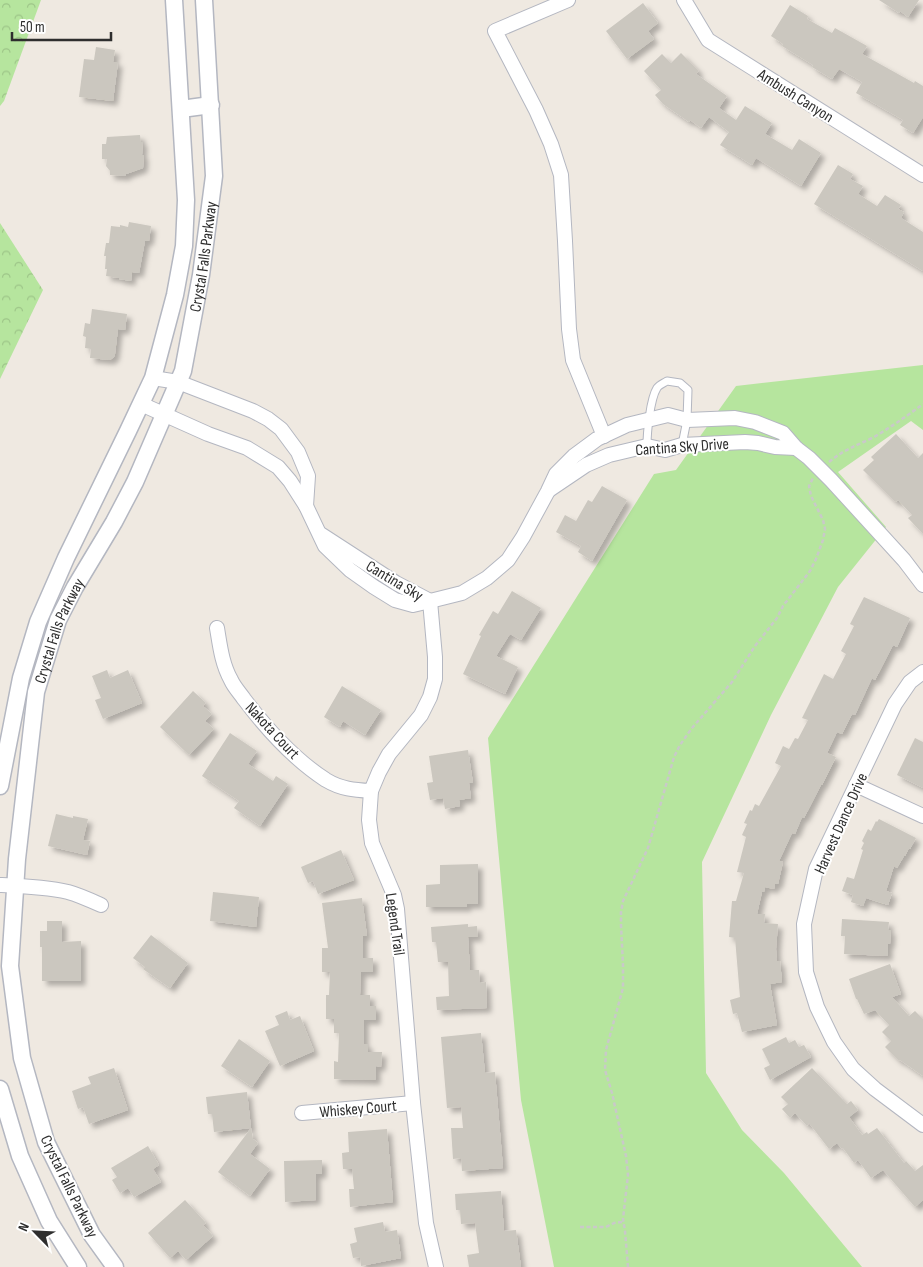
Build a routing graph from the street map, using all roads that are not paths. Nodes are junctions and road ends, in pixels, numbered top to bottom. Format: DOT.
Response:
graph roads {
  1 [pos="174,0"];
  2 [pos="204,0"];
  3 [pos="568,0"];
  4 [pos="684,0"];
  5 [pos="211,105"];
  6 [pos="181,109"];
  7 [pos="923,175"];
  8 [pos="152,378"];
  9 [pos="178,382"];
  10 [pos="141,404"];
  11 [pos="164,414"];
  12 [pos="650,419"];
  13 [pos="687,420"];
  14 [pos="604,436"];
  15 [pos="682,445"];
  16 [pos="647,446"];
  17 [pos="796,448"];
  18 [pos="548,491"];
  19 [pos="306,506"];
  20 [pos="923,585"];
  21 [pos="430,601"];
  22 [pos="217,628"];
  23 [pos="923,672"];
  24 [pos="856,785"];
  25 [pos="0,786"];
  26 [pos="370,791"];
  27 [pos="923,816"];
  28 [pos="8,885"];
  29 [pos="101,904"];
  30 [pos="0,1089"];
  31 [pos="413,1103"];
  32 [pos="302,1113"];
  33 [pos="923,1125"];
  34 [pos="78,1267"];
  35 [pos="115,1267"];
  36 [pos="436,1267"];
  1 -- 6 [label="street, Crystal Falls Parkway"];
  2 -- 5 [label="street, Crystal Falls Parkway"];
  3 -- 14 [label="street"];
  4 -- 7 [label="street, Ambush Canyon"];
  5 -- 6 [label="street"];
  5 -- 9 [label="street, Crystal Falls Parkway"];
  6 -- 8 [label="street, Crystal Falls Parkway"];
  8 -- 9 [label="street, Cantina Sky"];
  8 -- 10 [label="street, Crystal Falls Parkway"];
  9 -- 11 [label="street, Crystal Falls Parkway"];
  9 -- 19 [label="street, Cantina Sky"];
  10 -- 11 [label="street, Cantina Sky"];
  10 -- 25 [label="street, Crystal Falls Parkway"];
  11 -- 19 [label="street, Cantina Sky"];
  11 -- 28 [label="street, Crystal Falls Parkway"];
  12 -- 13 [label="street, Cantina Sky Drive"];
  12 -- 13 [label="lane"];
  12 -- 14 [label="street, Cantina Sky Drive"];
  12 -- 16 [label="lane"];
  13 -- 15 [label="lane"];
  13 -- 17 [label="street, Cantina Sky Drive"];
  14 -- 18 [label="street, Cantina Sky Drive"];
  15 -- 16 [label="street, Cantina Sky Drive"];
  15 -- 17 [label="street, Cantina Sky Drive"];
  16 -- 18 [label="street, Cantina Sky Drive"];
  17 -- 20 [label="street, Cantina Sky Drive"];
  18 -- 21 [label="street, Cantina Sky Drive"];
  19 -- 21 [label="street, Cantina Sky"];
  21 -- 26 [label="street, Legend Trail"];
  22 -- 26 [label="street, Nakota Court"];
  23 -- 24 [label="street, Harvest Dance Drive"];
  24 -- 27 [label="street"];
  24 -- 33 [label="street, Harvest Dance Drive"];
  26 -- 31 [label="street, Legend Trail"];
  28 -- 29 [label="street"];
  28 -- 35 [label="street, Crystal Falls Parkway"];
  30 -- 34 [label="street, Crystal Falls Parkway"];
  31 -- 32 [label="street, Whiskey Court"];
  31 -- 36 [label="street, Legend Trail"];
}
